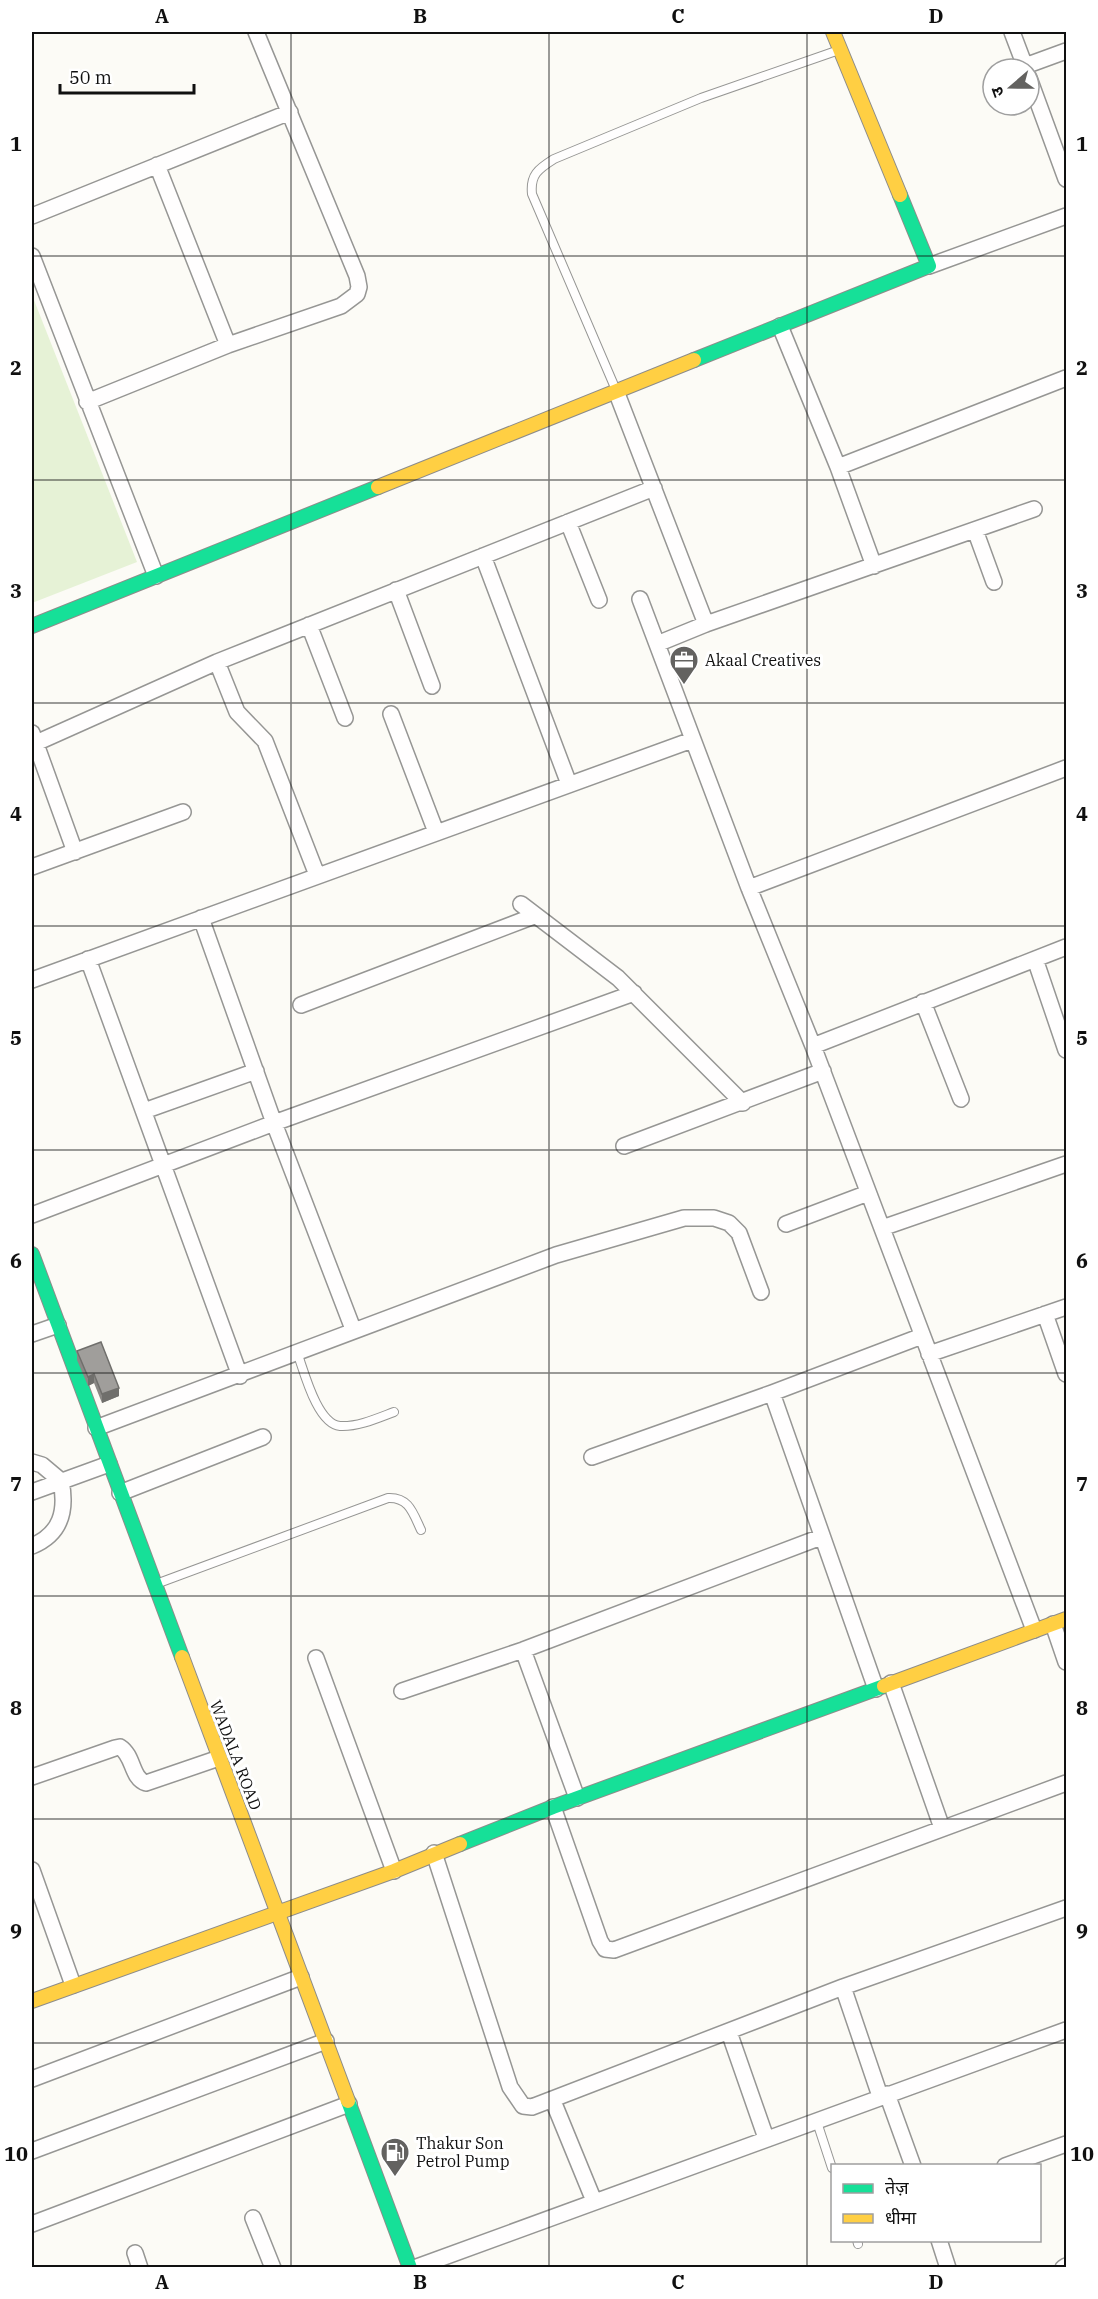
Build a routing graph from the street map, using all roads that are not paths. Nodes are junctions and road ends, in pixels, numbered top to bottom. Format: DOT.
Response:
graph roads {
  1 [pos="256,32"];
  2 [pos="833,32"];
  3 [pos="1012,32"];
  4 [pos="840,49"];
  5 [pos="1066,51"];
  6 [pos="1021,57"];
  7 [pos="1041,64"];
  8 [pos="290,112"];
  9 [pos="1041,112"];
  10 [pos="157,165"];
  11 [pos="1066,179"];
  12 [pos="32,216"];
  13 [pos="1066,216"];
  14 [pos="32,255"];
  15 [pos="928,266"];
  16 [pos="780,326"];
  17 [pos="228,345"];
  18 [pos="1066,378"];
  19 [pos="616,391"];
  20 [pos="87,402"];
  21 [pos="838,467"];
  22 [pos="654,488"];
  23 [pos="1034,509"];
  24 [pos="568,522"];
  25 [pos="975,530"];
  26 [pos="483,556"];
  27 [pos="874,566"];
  28 [pos="156,576"];
  29 [pos="994,582"];
  30 [pos="396,590"];
  31 [pos="640,598"];
  32 [pos="599,600"];
  33 [pos="706,624"];
  34 [pos="309,625"];
  35 [pos="32,626"];
  36 [pos="657,644"];
  37 [pos="217,662"];
  38 [pos="432,686"];
  39 [pos="391,714"];
  40 [pos="345,718"];
  41 [pos="34,738"];
  42 [pos="692,740"];
  43 [pos="1066,768"];
  44 [pos="38,771"];
  45 [pos="569,784"];
  46 [pos="183,812"];
  47 [pos="436,831"];
  48 [pos="75,852"];
  49 [pos="32,867"];
  50 [pos="317,875"];
  51 [pos="749,888"];
  52 [pos="521,904"];
  53 [pos="534,916"];
  54 [pos="201,918"];
  55 [pos="1066,947"];
  56 [pos="1035,958"];
  57 [pos="88,959"];
  58 [pos="32,980"];
  59 [pos="634,993"];
  60 [pos="922,1002"];
  61 [pos="301,1005"];
  62 [pos="813,1046"];
  63 [pos="1066,1050"];
  64 [pos="256,1071"];
  65 [pos="823,1071"];
  66 [pos="961,1100"];
  67 [pos="743,1103"];
  68 [pos="144,1111"];
  69 [pos="274,1123"];
  70 [pos="624,1146"];
  71 [pos="1066,1164"];
  72 [pos="164,1165"];
  73 [pos="868,1193"];
  74 [pos="32,1215"];
  75 [pos="786,1224"];
  76 [pos="882,1228"];
  77 [pos="32,1254"];
  78 [pos="761,1292"];
  79 [pos="1066,1307"];
  80 [pos="1045,1314"];
  81 [pos="58,1325"];
  82 [pos="353,1329"];
  83 [pos="32,1334"];
  84 [pos="922,1336"];
  85 [pos="297,1353"];
  86 [pos="929,1354"];
  87 [pos="1066,1374"];
  88 [pos="240,1376"];
  89 [pos="772,1393"];
  90 [pos="394,1412"];
  91 [pos="96,1428"];
  92 [pos="262,1437"];
  93 [pos="592,1457"];
  94 [pos="32,1462"];
  95 [pos="109,1464"];
  96 [pos="61,1481"];
  97 [pos="32,1492"];
  98 [pos="120,1493"];
  99 [pos="421,1530"];
  100 [pos="821,1536"];
  101 [pos="32,1546"];
  102 [pos="154,1584"];
  103 [pos="1060,1621"];
  104 [pos="1034,1630"];
  105 [pos="523,1650"];
  106 [pos="316,1658"];
  107 [pos="1066,1662"];
  108 [pos="891,1683"];
  109 [pos="876,1689"];
  110 [pos="402,1691"];
  111 [pos="219,1758"];
  112 [pos="32,1777"];
  113 [pos="1066,1783"];
  114 [pos="577,1798"];
  115 [pos="553,1807"];
  116 [pos="942,1828"];
  117 [pos="434,1853"];
  118 [pos="32,1870"];
  119 [pos="394,1871"];
  120 [pos="36,1898"];
  121 [pos="1066,1908"];
  122 [pos="279,1913"];
  123 [pos="301,1977"];
  124 [pos="73,1985"];
  125 [pos="843,1987"];
  126 [pos="32,2001"];
  127 [pos="1066,2030"];
  128 [pos="729,2032"];
  129 [pos="326,2042"];
  130 [pos="32,2079"];
  131 [pos="884,2095"];
  132 [pos="553,2100"];
  133 [pos="349,2104"];
  134 [pos="816,2120"];
  135 [pos="766,2138"];
  136 [pos="1066,2144"];
  137 [pos="32,2151"];
  138 [pos="912,2164"];
  139 [pos="1011,2164"];
  140 [pos="831,2165"];
  141 [pos="594,2201"];
  142 [pos="253,2218"];
  143 [pos="32,2224"];
  144 [pos="939,2242"];
  145 [pos="273,2268"];
  146 [pos="412,2268"];
  147 [pos="948,2268"];
  1 -- 8 [label="street"];
  2 -- 4 [label="street"];
  3 -- 6 [label="street"];
  4 -- 15 [label="street"];
  4 -- 19 [label="lane"];
  5 -- 7 [label="street"];
  8 -- 10 [label="street"];
  8 -- 17 [label="street"];
  9 -- 11 [label="street"];
  10 -- 12 [label="street"];
  10 -- 17 [label="street"];
  13 -- 15 [label="street"];
  14 -- 20 [label="street"];
  15 -- 16 [label="street"];
  16 -- 19 [label="street"];
  16 -- 21 [label="street"];
  17 -- 20 [label="street"];
  18 -- 21 [label="street"];
  19 -- 22 [label="street"];
  19 -- 28 [label="street"];
  20 -- 28 [label="street"];
  21 -- 27 [label="street"];
  22 -- 24 [label="street"];
  22 -- 33 [label="street"];
  23 -- 25 [label="street"];
  24 -- 26 [label="street"];
  24 -- 32 [label="street"];
  25 -- 27 [label="street"];
  25 -- 29 [label="street"];
  26 -- 30 [label="street"];
  26 -- 45 [label="street"];
  27 -- 33 [label="street"];
  28 -- 35 [label="street"];
  30 -- 34 [label="street"];
  30 -- 38 [label="street"];
  31 -- 36 [label="street"];
  33 -- 36 [label="street"];
  34 -- 37 [label="street"];
  34 -- 40 [label="street"];
  36 -- 42 [label="street"];
  37 -- 41 [label="street"];
  37 -- 50 [label="street"];
  39 -- 47 [label="street"];
  41 -- 44 [label="street"];
  42 -- 45 [label="street"];
  42 -- 51 [label="street"];
  43 -- 51 [label="street"];
  44 -- 48 [label="street"];
  45 -- 47 [label="street"];
  46 -- 48 [label="street"];
  47 -- 50 [label="street"];
  48 -- 49 [label="street"];
  50 -- 54 [label="street"];
  51 -- 62 [label="street"];
  52 -- 53 [label="street"];
  53 -- 59 [label="street"];
  53 -- 61 [label="street"];
  54 -- 57 [label="street"];
  54 -- 64 [label="street"];
  55 -- 56 [label="street"];
  56 -- 60 [label="street"];
  56 -- 63 [label="street"];
  57 -- 58 [label="street"];
  57 -- 68 [label="street"];
  59 -- 67 [label="street"];
  59 -- 69 [label="street"];
  60 -- 62 [label="street"];
  60 -- 66 [label="street"];
  62 -- 65 [label="street"];
  64 -- 68 [label="street"];
  64 -- 69 [label="street"];
  65 -- 67 [label="street"];
  65 -- 73 [label="street"];
  67 -- 70 [label="street"];
  68 -- 72 [label="street"];
  69 -- 72 [label="street"];
  69 -- 82 [label="street"];
  71 -- 76 [label="street"];
  72 -- 74 [label="street"];
  72 -- 88 [label="street"];
  73 -- 75 [label="street"];
  73 -- 76 [label="street"];
  76 -- 84 [label="street"];
  77 -- 81 [label="street, WADALA ROAD"];
  78 -- 82 [label="street"];
  79 -- 80 [label="street"];
  80 -- 86 [label="street"];
  80 -- 87 [label="street"];
  81 -- 83 [label="street"];
  81 -- 91 [label="street, WADALA ROAD"];
  82 -- 85 [label="street"];
  84 -- 86 [label="street"];
  84 -- 89 [label="street"];
  85 -- 88 [label="street"];
  85 -- 90 [label="lane"];
  86 -- 104 [label="street"];
  88 -- 91 [label="street"];
  89 -- 93 [label="street"];
  89 -- 100 [label="street"];
  91 -- 95 [label="street, WADALA ROAD"];
  92 -- 98 [label="street"];
  94 -- 96 [label="street"];
  95 -- 96 [label="street"];
  95 -- 98 [label="street, WADALA ROAD"];
  96 -- 97 [label="street"];
  96 -- 101 [label="street"];
  98 -- 102 [label="street, WADALA ROAD"];
  99 -- 102 [label="lane"];
  100 -- 105 [label="street"];
  100 -- 109 [label="street"];
  102 -- 111 [label="street, WADALA ROAD"];
  103 -- 104 [label="street"];
  103 -- 107 [label="street"];
  104 -- 108 [label="street"];
  105 -- 110 [label="street"];
  105 -- 114 [label="street"];
  106 -- 119 [label="street"];
  108 -- 109 [label="street"];
  108 -- 116 [label="street"];
  109 -- 114 [label="street"];
  111 -- 112 [label="street"];
  111 -- 122 [label="street, WADALA ROAD"];
  113 -- 116 [label="street"];
  114 -- 115 [label="street"];
  115 -- 116 [label="street"];
  115 -- 117 [label="street"];
  117 -- 119 [label="street"];
  117 -- 132 [label="street"];
  118 -- 120 [label="street"];
  119 -- 122 [label="street"];
  120 -- 124 [label="street"];
  121 -- 125 [label="street"];
  122 -- 123 [label="street, WADALA ROAD"];
  122 -- 124 [label="street"];
  123 -- 129 [label="street, WADALA ROAD"];
  123 -- 130 [label="street"];
  124 -- 126 [label="street"];
  125 -- 128 [label="street"];
  125 -- 131 [label="street"];
  127 -- 131 [label="street"];
  128 -- 132 [label="street"];
  128 -- 135 [label="street"];
  129 -- 133 [label="street, WADALA ROAD"];
  129 -- 137 [label="street"];
  131 -- 134 [label="street"];
  131 -- 138 [label="street"];
  132 -- 141 [label="street"];
  133 -- 143 [label="street"];
  133 -- 146 [label="street, WADALA ROAD"];
  134 -- 135 [label="street"];
  134 -- 140 [label="lane"];
  135 -- 141 [label="street"];
  136 -- 139 [label="street"];
  141 -- 146 [label="street"];
  142 -- 145 [label="street"];
  144 -- 147 [label="street"];
}
